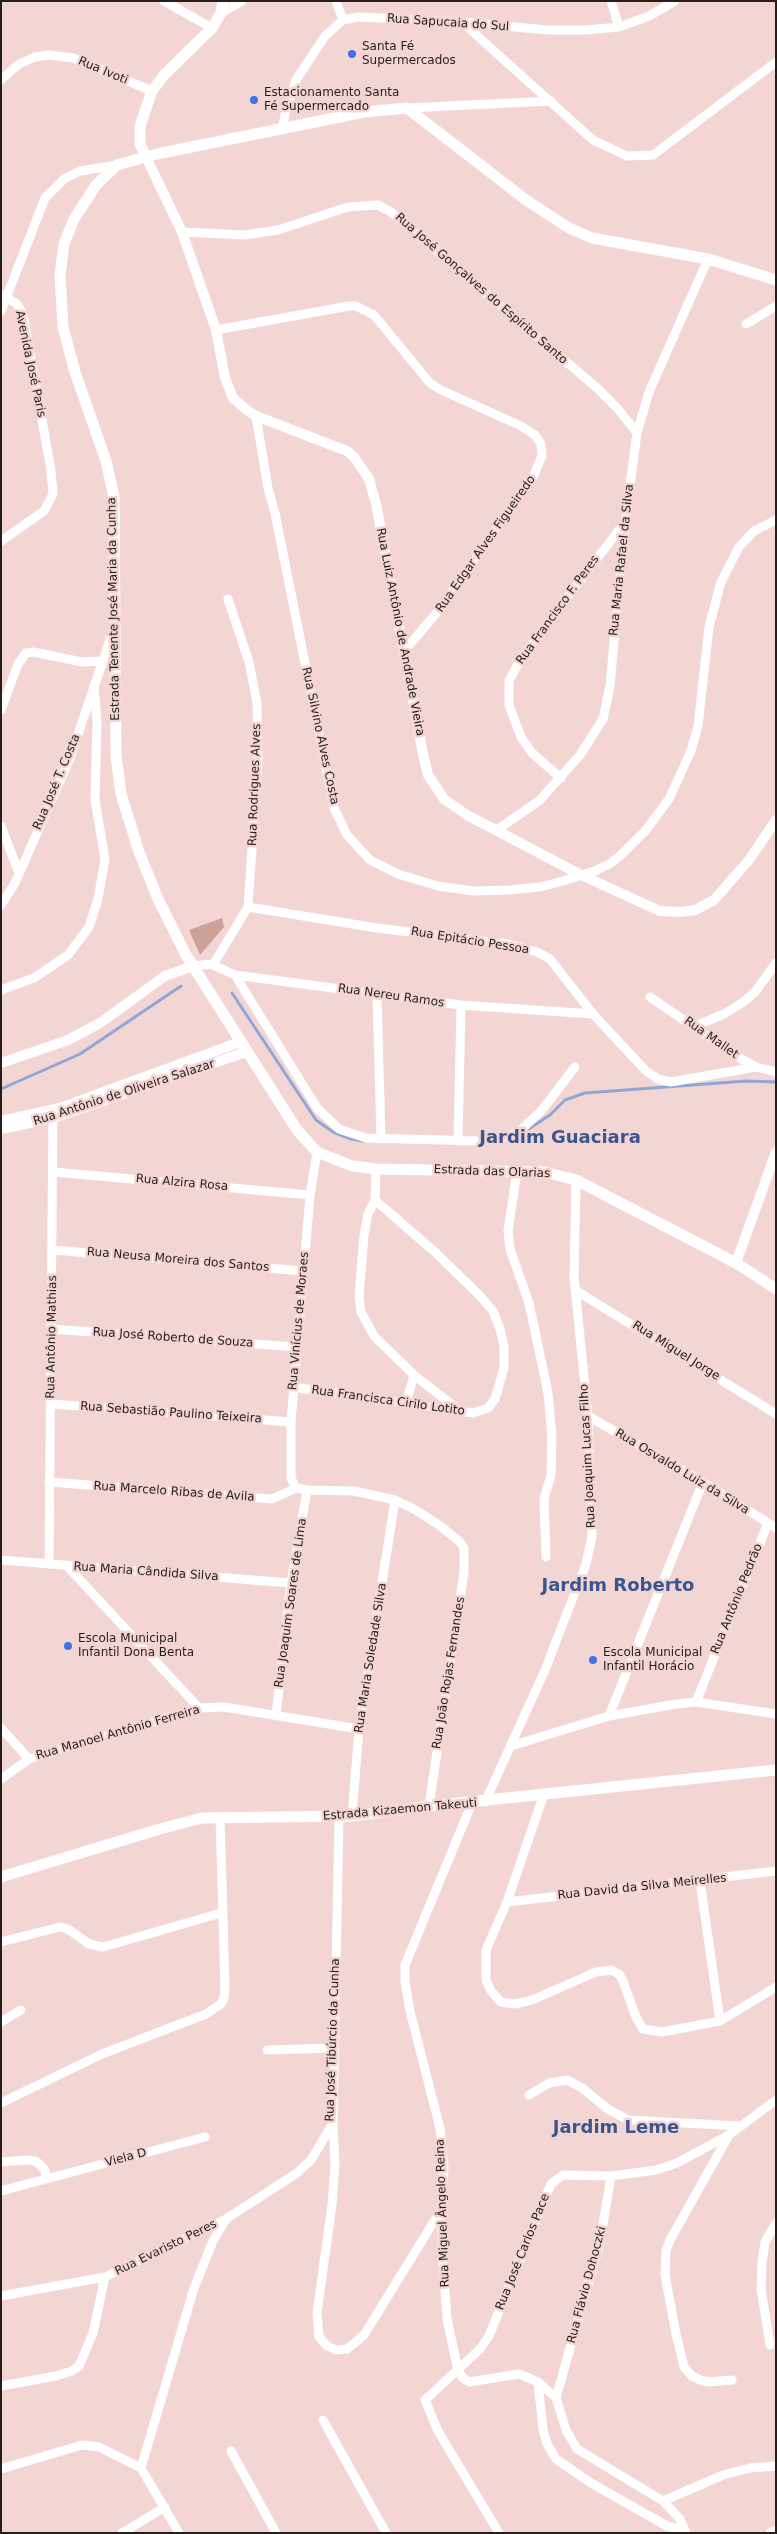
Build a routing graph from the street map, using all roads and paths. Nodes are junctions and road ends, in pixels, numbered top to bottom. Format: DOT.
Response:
graph roads {
  1 [pos="164,1"];
  2 [pos="242,1"];
  3 [pos="336,1"];
  4 [pos="611,1"];
  5 [pos="675,1"];
  6 [pos="222,7"];
  7 [pos="344,20"];
  8 [pos="462,22"];
  9 [pos="212,28"];
  10 [pos="619,28"];
  11 [pos="776,62"];
  12 [pos="1,80"];
  13 [pos="152,92"];
  14 [pos="551,101"];
  15 [pos="407,108"];
  16 [pos="282,130"];
  17 [pos="146,157"];
  18 [pos="117,165"];
  19 [pos="182,232"];
  20 [pos="708,259"];
  21 [pos="776,280"];
  22 [pos="4,296"];
  23 [pos="776,306"];
  24 [pos="1,311"];
  25 [pos="746,324"];
  26 [pos="216,330"];
  27 [pos="256,416"];
  28 [pos="637,433"];
  29 [pos="776,520"];
  30 [pos="625,522"];
  31 [pos="1,541"];
  32 [pos="228,599"];
  33 [pos="115,626"];
  34 [pos="404,652"];
  35 [pos="102,661"];
  36 [pos="94,686"];
  37 [pos="1,710"];
  38 [pos="561,778"];
  39 [pos="776,822"];
  40 [pos="1,826"];
  41 [pos="497,830"];
  42 [pos="19,873"];
  43 [pos="582,875"];
  44 [pos="1,905"];
  45 [pos="248,907"];
  46 [pos="776,963"];
  47 [pos="214,965"];
  48 [pos="192,966"];
  49 [pos="234,975"];
  50 [pos="1,990"];
  51 [pos="378,994"];
  52 [pos="650,997"];
  53 [pos="461,1005"];
  54 [pos="593,1014"];
  55 [pos="693,1027"];
  56 [pos="243,1047"];
  57 [pos="1,1063"];
  58 [pos="575,1067"];
  59 [pos="756,1067"];
  60 [pos="776,1072"];
  61 [pos="53,1114"];
  62 [pos="1,1121"];
  63 [pos="1,1129"];
  64 [pos="381,1140"];
  65 [pos="458,1141"];
  66 [pos="317,1152"];
  67 [pos="776,1152"];
  68 [pos="376,1169"];
  69 [pos="518,1171"];
  70 [pos="54,1172"];
  71 [pos="576,1180"];
  72 [pos="310,1196"];
  73 [pos="375,1200"];
  74 [pos="53,1250"];
  75 [pos="736,1263"];
  76 [pos="303,1271"];
  77 [pos="776,1289"];
  78 [pos="576,1290"];
  79 [pos="51,1330"];
  80 [pos="296,1347"];
  81 [pos="414,1375"];
  82 [pos="293,1387"];
  83 [pos="406,1403"];
  84 [pos="51,1404"];
  85 [pos="460,1411"];
  86 [pos="776,1414"];
  87 [pos="588,1416"];
  88 [pos="291,1422"];
  89 [pos="49,1482"];
  90 [pos="703,1482"];
  91 [pos="296,1488"];
  92 [pos="306,1490"];
  93 [pos="395,1500"];
  94 [pos="772,1525"];
  95 [pos="546,1557"];
  96 [pos="1,1560"];
  97 [pos="49,1564"];
  98 [pos="67,1566"];
  99 [pos="291,1583"];
  100 [pos="696,1702"];
  101 [pos="199,1708"];
  102 [pos="776,1714"];
  103 [pos="276,1715"];
  104 [pos="609,1716"];
  105 [pos="1,1728"];
  106 [pos="359,1729"];
  107 [pos="511,1746"];
  108 [pos="29,1759"];
  109 [pos="776,1770"];
  110 [pos="1,1779"];
  111 [pos="544,1794"];
  112 [pos="486,1802"];
  113 [pos="472,1803"];
  114 [pos="429,1806"];
  115 [pos="352,1816"];
  116 [pos="220,1817"];
  117 [pos="339,1817"];
  118 [pos="776,1871"];
  119 [pos="1,1877"];
  120 [pos="700,1881"];
  121 [pos="507,1902"];
  122 [pos="221,1913"];
  123 [pos="1,1942"];
  124 [pos="776,1987"];
  125 [pos="21,2010"];
  126 [pos="720,2021"];
  127 [pos="1,2022"];
  128 [pos="334,2048"];
  129 [pos="267,2050"];
  130 [pos="530,2095"];
  131 [pos="776,2100"];
  132 [pos="1,2103"];
  133 [pos="333,2123"];
  134 [pos="740,2126"];
  135 [pos="729,2135"];
  136 [pos="205,2137"];
  137 [pos="1,2162"];
  138 [pos="611,2176"];
  139 [pos="46,2179"];
  140 [pos="1,2191"];
  141 [pos="441,2210"];
  142 [pos="226,2219"];
  143 [pos="776,2223"];
  144 [pos="105,2276"];
  145 [pos="1,2296"];
  146 [pos="770,2345"];
  147 [pos="458,2370"];
  148 [pos="732,2380"];
  149 [pos="538,2382"];
  150 [pos="1,2386"];
  151 [pos="556,2398"];
  152 [pos="323,2420"];
  153 [pos="231,2451"];
  154 [pos="776,2466"];
  155 [pos="141,2468"];
  156 [pos="1,2469"];
  157 [pos="663,2501"];
  158 [pos="165,2507"];
  159 [pos="685,2531"];
  160 [pos="776,2531"];
  161 [pos="122,2533"];
  162 [pos="180,2533"];
  163 [pos="276,2533"];
  164 [pos="386,2533"];
  165 [pos="499,2533"];
  166 [pos="771,2533"];
  1 -- 9 [label="street"];
  2 -- 6 [label="street"];
  3 -- 7 [label="street"];
  4 -- 10 [label="street"];
  5 -- 10 [label="street, Rua Sapucaia do Sul"];
  6 -- 9 [label="main road"];
  7 -- 8 [label="street, Rua Sapucaia do Sul"];
  7 -- 16 [label="street"];
  8 -- 10 [label="street, Rua Sapucaia do Sul"];
  8 -- 14 [label="street"];
  9 -- 13 [label="main road"];
  11 -- 14 [label="street"];
  12 -- 13 [label="street, Rua Ivoti"];
  13 -- 17 [label="main road"];
  14 -- 15 [label="street"];
  15 -- 16 [label="main road, Estrada Tenente José Maria da Cunha"];
  15 -- 20 [label="main road"];
  16 -- 17 [label="main road, Estrada Tenente José Maria da Cunha"];
  17 -- 18 [label="main road, Estrada Tenente José Maria da Cunha"];
  17 -- 19 [label="street, Rua Luiz Antônio de Andrade Vieira"];
  18 -- 22 [label="street, Avenida José Paris"];
  18 -- 33 [label="main road, Estrada Tenente José Maria da Cunha"];
  19 -- 26 [label="street, Rua Luiz Antônio de Andrade Vieira"];
  19 -- 28 [label="street, Rua José Gonçalves do Espírito Santo"];
  20 -- 21 [label="main road"];
  20 -- 28 [label="street, Rua Maria Rafael da Silva"];
  22 -- 24 [label="street"];
  22 -- 31 [label="street, Avenida José Paris"];
  23 -- 25 [label="street"];
  26 -- 27 [label="street, Rua Luiz Antônio de Andrade Vieira"];
  26 -- 34 [label="street, Rua Edgar Alves Figueiredo"];
  27 -- 34 [label="street, Rua Luiz Antônio de Andrade Vieira"];
  27 -- 43 [label="street, Rua Silvino Alves Costa"];
  28 -- 30 [label="street, Rua Maria Rafael da Silva"];
  29 -- 43 [label="street, Rua Silvino Alves Costa"];
  30 -- 38 [label="street, Rua Maria Rafael da Silva"];
  30 -- 38 [label="street, Rua Francisco F. Peres"];
  32 -- 45 [label="street, Rua Rodrigues Alves"];
  33 -- 35 [label="street, Rua José T. Costa"];
  33 -- 48 [label="main road, Estrada Tenente José Maria da Cunha"];
  34 -- 41 [label="street, Rua Luiz Antônio de Andrade Vieira"];
  35 -- 36 [label="street, Rua José T. Costa"];
  35 -- 37 [label="street"];
  36 -- 42 [label="street, Rua José T. Costa"];
  36 -- 50 [label="street"];
  38 -- 41 [label="street, Rua Maria Rafael da Silva"];
  39 -- 43 [label="street, Rua Luiz Antônio de Andrade Vieira"];
  40 -- 42 [label="street"];
  41 -- 43 [label="street, Rua Luiz Antônio de Andrade Vieira"];
  42 -- 44 [label="street, Rua José T. Costa"];
  45 -- 47 [label="street, Rua Rodrigues Alves"];
  45 -- 54 [label="street, Rua Epitácio Pessoa"];
  46 -- 55 [label="street"];
  47 -- 48 [label="street, Rua Nereu Ramos"];
  47 -- 49 [label="street, Rua Nereu Ramos"];
  48 -- 56 [label="main road, Estrada Tenente José Maria da Cunha"];
  48 -- 57 [label="street"];
  49 -- 51 [label="street, Rua Nereu Ramos"];
  49 -- 64 [label="street"];
  51 -- 53 [label="street, Rua Nereu Ramos"];
  51 -- 64 [label="street"];
  52 -- 55 [label="street, Rua Mallet"];
  53 -- 54 [label="street, Rua Nereu Ramos"];
  53 -- 65 [label="street"];
  54 -- 59 [label="street, Rua Epitácio Pessoa"];
  55 -- 59 [label="street, Rua Mallet"];
  56 -- 61 [label="street, Rua Antônio de Oliveira Salazar"];
  56 -- 66 [label="main road, Estrada das Olarias"];
  58 -- 65 [label="street"];
  59 -- 60 [label="street, Rua Mallet"];
  61 -- 62 [label="street, Rua Antônio de Oliveira Salazar"];
  61 -- 63 [label="street, Rua Antônio de Oliveira Salazar"];
  61 -- 70 [label="street, Rua Antônio Mathias"];
  64 -- 65 [label="street"];
  66 -- 68 [label="main road, Estrada das Olarias"];
  66 -- 72 [label="street, Rua Vinícius de Moraes"];
  67 -- 75 [label="street"];
  68 -- 69 [label="main road, Estrada das Olarias"];
  68 -- 73 [label="street"];
  69 -- 71 [label="main road, Estrada das Olarias"];
  69 -- 95 [label="street"];
  70 -- 72 [label="street, Rua Alzira Rosa"];
  70 -- 74 [label="street, Rua Antônio Mathias"];
  71 -- 75 [label="main road, Estrada das Olarias"];
  71 -- 78 [label="street, Rua Joaquim Lucas Filho"];
  72 -- 76 [label="street, Rua Vinícius de Moraes"];
  73 -- 81 [label="street"];
  73 -- 85 [label="street, Rua Francisca Cirilo Lotito"];
  74 -- 76 [label="street, Rua Neusa Moreira dos Santos"];
  74 -- 79 [label="street, Rua Antônio Mathias"];
  75 -- 77 [label="main road, Estrada das Olarias"];
  76 -- 80 [label="street, Rua Vinícius de Moraes"];
  78 -- 86 [label="street, Rua Miguel Jorge"];
  78 -- 87 [label="street, Rua Joaquim Lucas Filho"];
  79 -- 80 [label="street, Rua José Roberto de Souza"];
  79 -- 84 [label="street, Rua Antônio Mathias"];
  80 -- 82 [label="street, Rua Vinícius de Moraes"];
  81 -- 83 [label="street"];
  81 -- 85 [label="street"];
  82 -- 83 [label="street, Rua Francisca Cirilo Lotito"];
  82 -- 88 [label="street, Rua Vinícius de Moraes"];
  83 -- 85 [label="street, Rua Francisca Cirilo Lotito"];
  84 -- 88 [label="street, Rua Sebastião Paulino Teixeira"];
  84 -- 89 [label="street, Rua Antônio Mathias"];
  87 -- 90 [label="street, Rua Osvaldo Luiz da Silva"];
  87 -- 107 [label="street, Rua Joaquim Lucas Filho"];
  88 -- 91 [label="street, Rua Vinícius de Moraes"];
  89 -- 91 [label="street, Rua Marcelo Ribas de Avila"];
  89 -- 97 [label="street, Rua Antônio Mathias"];
  90 -- 94 [label="street, Rua Osvaldo Luiz da Silva"];
  90 -- 104 [label="street"];
  91 -- 92 [label="street"];
  92 -- 93 [label="street"];
  92 -- 99 [label="street, Rua Joaquim Soares de Lima"];
  93 -- 106 [label="street, Rua Maria Soledade Silva"];
  93 -- 114 [label="street, Rua João Rojas Fernandes"];
  94 -- 100 [label="street, Rua Antônio Pedrão"];
  96 -- 97 [label="street, Rua Maria Cândida Silva"];
  97 -- 98 [label="street, Rua Maria Cândida Silva"];
  98 -- 99 [label="street, Rua Maria Cândida Silva"];
  98 -- 101 [label="street"];
  99 -- 103 [label="street, Rua Joaquim Soares de Lima"];
  100 -- 102 [label="street"];
  100 -- 104 [label="street"];
  101 -- 103 [label="street, Rua Manoel Antônio Ferreira"];
  101 -- 108 [label="street, Rua Manoel Antônio Ferreira"];
  103 -- 106 [label="street, Rua Manoel Antônio Ferreira"];
  104 -- 107 [label="street"];
  105 -- 108 [label="street"];
  106 -- 115 [label="street, Rua Maria Soledade Silva"];
  107 -- 112 [label="street, Rua Joaquim Lucas Filho"];
  108 -- 110 [label="street, Rua Manoel Antônio Ferreira"];
  109 -- 111 [label="main road, Estrada Kizaemon Takeuti"];
  111 -- 112 [label="main road, Estrada Kizaemon Takeuti"];
  111 -- 121 [label="street"];
  112 -- 113 [label="main road, Estrada Kizaemon Takeuti"];
  113 -- 114 [label="main road, Estrada Kizaemon Takeuti"];
  113 -- 141 [label="street, Rua Miguel Ângelo Reina"];
  114 -- 115 [label="main road, Estrada Kizaemon Takeuti"];
  115 -- 117 [label="main road, Estrada Kizaemon Takeuti"];
  116 -- 117 [label="main road, Estrada Kizaemon Takeuti"];
  116 -- 119 [label="main road, Estrada Kizaemon Takeuti"];
  116 -- 122 [label="street"];
  117 -- 128 [label="street, Rua José Tibúrcio da Cunha"];
  118 -- 120 [label="street, Rua David da Silva Meirelles"];
  120 -- 121 [label="street, Rua David da Silva Meirelles"];
  120 -- 126 [label="street"];
  121 -- 126 [label="street"];
  122 -- 123 [label="street"];
  122 -- 132 [label="street"];
  124 -- 126 [label="street"];
  125 -- 127 [label="street"];
  128 -- 129 [label="street"];
  128 -- 133 [label="street, Rua José Tibúrcio da Cunha"];
  130 -- 134 [label="street"];
  131 -- 134 [label="street"];
  133 -- 141 [label="street"];
  133 -- 142 [label="street, Rua José Tibúrcio da Cunha"];
  134 -- 135 [label="street"];
  135 -- 138 [label="street"];
  135 -- 148 [label="street"];
  136 -- 139 [label="street, Viela D"];
  137 -- 139 [label="street"];
  138 -- 147 [label="street, Rua José Carlos Pace"];
  138 -- 151 [label="street, Rua Flávio Dohoczki"];
  139 -- 140 [label="street, Viela D"];
  141 -- 147 [label="street, Rua Miguel Ângelo Reina"];
  142 -- 144 [label="street, Rua Evaristo Peres"];
  142 -- 155 [label="street, Rua José Tibúrcio da Cunha"];
  143 -- 146 [label="street"];
  144 -- 145 [label="street, Rua Evaristo Peres"];
  144 -- 150 [label="street, Rua Evaristo Peres"];
  147 -- 149 [label="street"];
  147 -- 165 [label="street, Rua José Carlos Pace"];
  149 -- 151 [label="street"];
  149 -- 159 [label="street"];
  151 -- 157 [label="street"];
  152 -- 164 [label="street"];
  153 -- 163 [label="street"];
  154 -- 157 [label="street"];
  155 -- 156 [label="street"];
  155 -- 158 [label="street"];
  157 -- 159 [label="street"];
  158 -- 161 [label="street"];
  158 -- 162 [label="street"];
  160 -- 166 [label="street"];
}
